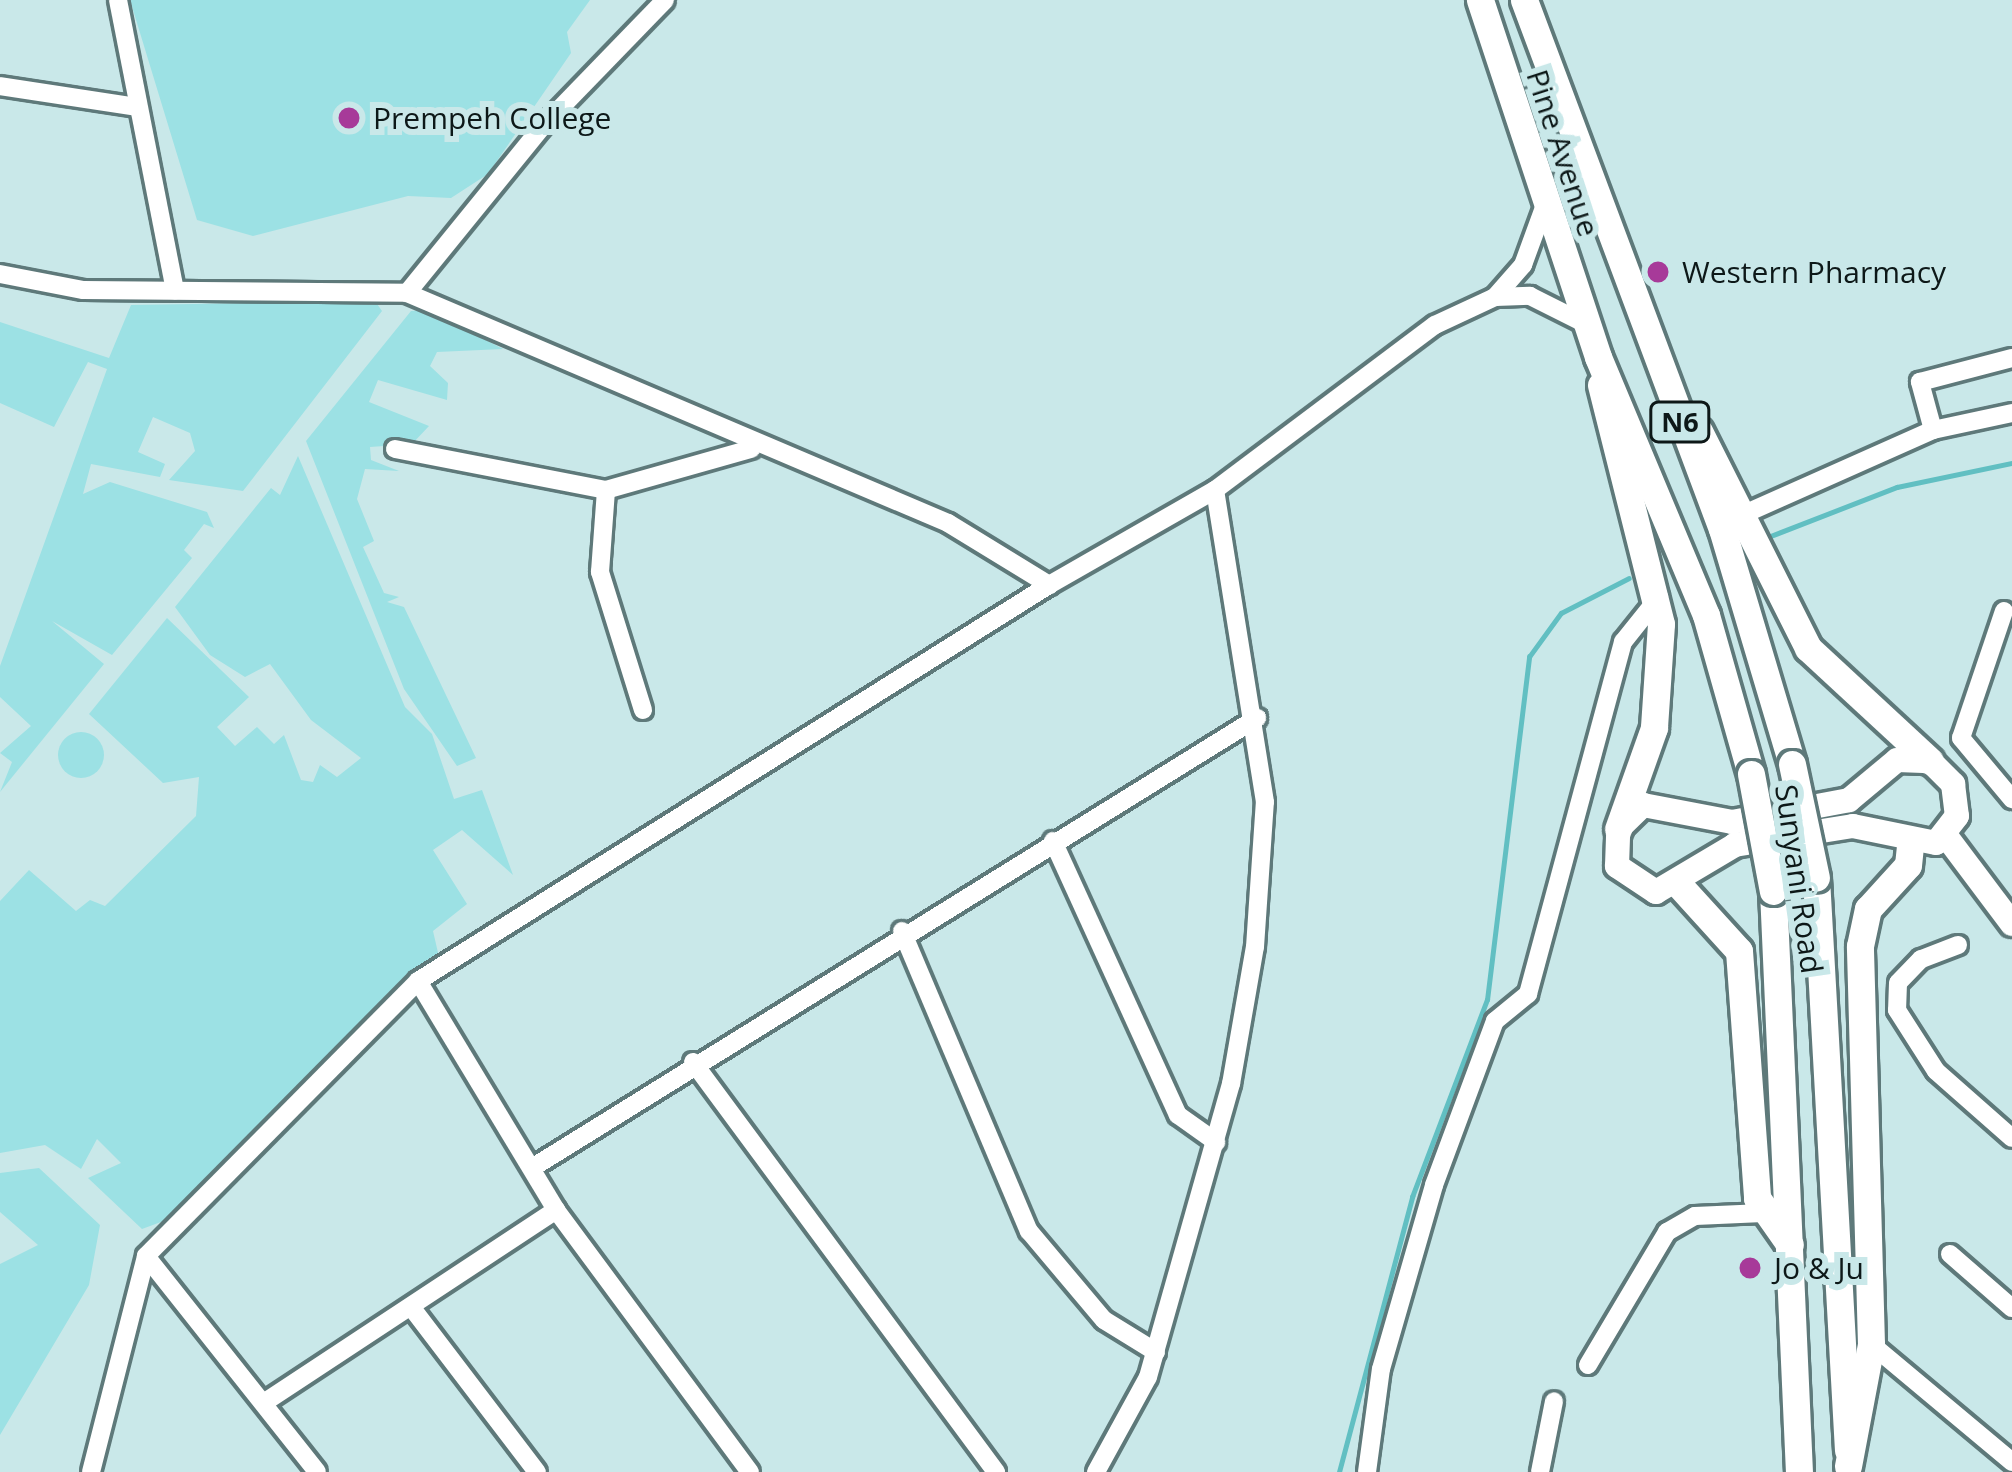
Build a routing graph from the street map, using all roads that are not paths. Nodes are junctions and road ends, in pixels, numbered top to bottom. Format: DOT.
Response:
graph roads {
  1 [pos="118,0"];
  2 [pos="665,0"];
  3 [pos="1480,0"];
  4 [pos="1524,0"];
  5 [pos="0,86"];
  6 [pos="137,107"];
  7 [pos="1544,205"];
  8 [pos="0,274"];
  9 [pos="175,290"];
  10 [pos="407,293"];
  11 [pos="1495,297"];
  12 [pos="1587,325"];
  13 [pos="1641,325"];
  14 [pos="1598,357"];
  15 [pos="2012,358"];
  16 [pos="2012,412"];
  17 [pos="1933,430"];
  18 [pos="754,448"];
  19 [pos="395,449"];
  20 [pos="606,490"];
  21 [pos="1215,490"];
  22 [pos="1742,515"];
  23 [pos="1049,585"];
  24 [pos="1660,597"];
  25 [pos="2004,611"];
  26 [pos="643,710"];
  27 [pos="1257,718"];
  28 [pos="1930,761"];
  29 [pos="2012,799"];
  30 [pos="1618,830"];
  31 [pos="1946,836"];
  32 [pos="1053,841"];
  33 [pos="1914,846"];
  34 [pos="1679,886"];
  35 [pos="1980,887"];
  36 [pos="2012,924"];
  37 [pos="902,932"];
  38 [pos="1958,945"];
  39 [pos="418,981"];
  40 [pos="692,1061"];
  41 [pos="2012,1138"];
  42 [pos="1216,1142"];
  43 [pos="535,1166"];
  44 [pos="556,1210"];
  45 [pos="1763,1213"];
  46 [pos="1790,1245"];
  47 [pos="1951,1254"];
  48 [pos="146,1256"];
  49 [pos="2012,1308"];
  50 [pos="415,1312"];
  51 [pos="1870,1344"];
  52 [pos="1156,1352"];
  53 [pos="1588,1365"];
  54 [pos="1554,1401"];
  55 [pos="265,1402"];
  56 [pos="2012,1462"];
  57 [pos="1848,1469"];
  58 [pos="92,1472"];
  59 [pos="317,1472"];
  60 [pos="537,1472"];
  61 [pos="750,1472"];
  62 [pos="996,1472"];
  63 [pos="1096,1472"];
  64 [pos="1367,1472"];
  65 [pos="1540,1472"];
  66 [pos="1799,1472"];
  1 -- 6 [label="street"];
  2 -- 10 [label="street"];
  3 -- 7 [label="main road, Pine Avenue / N6"];
  4 -- 13 [label="main road, N6"];
  5 -- 6 [label="street"];
  6 -- 9 [label="street"];
  7 -- 11 [label="street"];
  7 -- 12 [label="main road, Pine Avenue / N6"];
  8 -- 9 [label="street"];
  9 -- 10 [label="street"];
  10 -- 18 [label="street"];
  11 -- 12 [label="street"];
  11 -- 21 [label="street"];
  12 -- 14 [label="main road, Sunyani Road / N6"];
  13 -- 22 [label="main road"];
  13 -- 57 [label="main road, N6, bridge"];
  14 -- 24 [label="main road"];
  14 -- 46 [label="main road, Sunyani Road / N6, bridge"];
  15 -- 17 [label="street"];
  16 -- 17 [label="street"];
  17 -- 22 [label="street"];
  18 -- 20 [label="street"];
  18 -- 23 [label="street"];
  19 -- 20 [label="street"];
  20 -- 26 [label="street"];
  21 -- 23 [label="street"];
  21 -- 27 [label="street"];
  22 -- 28 [label="main road"];
  23 -- 39 [label="street"];
  24 -- 30 [label="main road"];
  24 -- 64 [label="street"];
  25 -- 29 [label="street"];
  27 -- 32 [label="street"];
  27 -- 42 [label="street"];
  28 -- 30 [label="street"];
  28 -- 31 [label="street"];
  30 -- 34 [label="street"];
  31 -- 33 [label="street"];
  31 -- 35 [label="street"];
  32 -- 37 [label="street"];
  32 -- 42 [label="street"];
  33 -- 34 [label="street"];
  33 -- 35 [label="street"];
  33 -- 51 [label="main road"];
  34 -- 45 [label="main road"];
  35 -- 36 [label="street"];
  37 -- 40 [label="street"];
  37 -- 52 [label="street"];
  38 -- 41 [label="street"];
  39 -- 43 [label="street"];
  39 -- 48 [label="street"];
  40 -- 43 [label="street"];
  40 -- 62 [label="street"];
  42 -- 52 [label="street"];
  43 -- 44 [label="street"];
  44 -- 50 [label="street"];
  44 -- 61 [label="street"];
  45 -- 46 [label="main road"];
  45 -- 53 [label="street"];
  46 -- 66 [label="main road, Sunyani Road / N6"];
  47 -- 49 [label="street"];
  48 -- 55 [label="street"];
  48 -- 58 [label="street"];
  50 -- 55 [label="street"];
  50 -- 60 [label="street"];
  51 -- 56 [label="street"];
  51 -- 57 [label="main road"];
  52 -- 63 [label="street"];
  54 -- 65 [label="street"];
  55 -- 59 [label="street"];
}
